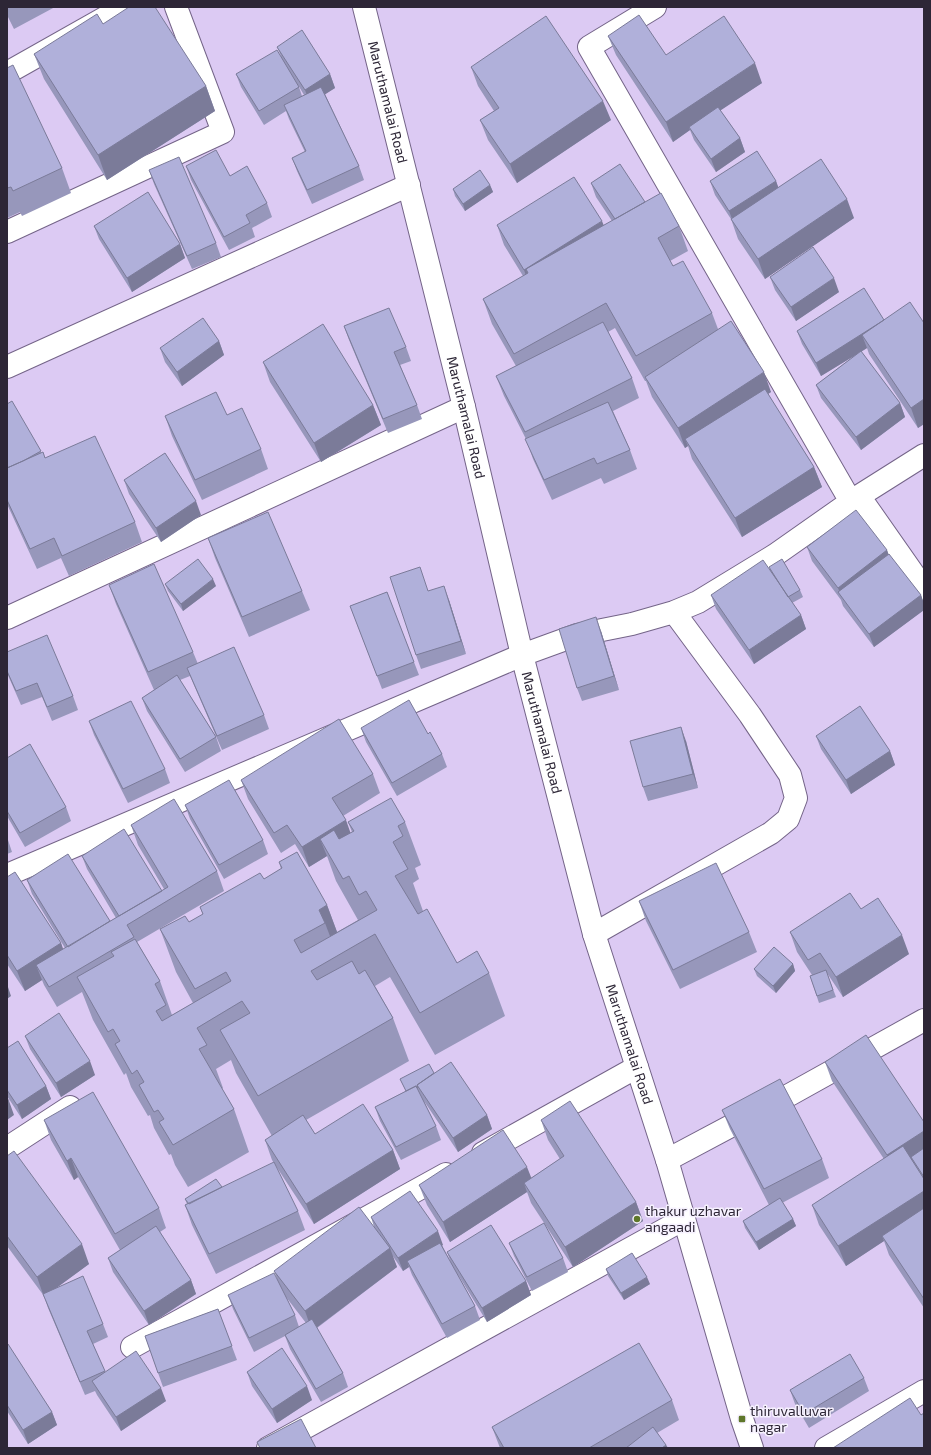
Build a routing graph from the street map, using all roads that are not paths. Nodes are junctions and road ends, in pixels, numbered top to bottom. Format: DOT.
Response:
graph roads {
  1 [pos="124,7"];
  2 [pos="176,7"];
  3 [pos="364,7"];
  4 [pos="655,7"];
  5 [pos="7,73"];
  6 [pos="409,185"];
  7 [pos="7,232"];
  8 [pos="7,367"];
  9 [pos="464,407"];
  10 [pos="924,455"];
  11 [pos="855,499"];
  12 [pos="924,589"];
  13 [pos="674,612"];
  14 [pos="7,618"];
  15 [pos="522,655"];
  16 [pos="7,875"];
  17 [pos="594,934"];
  18 [pos="924,1020"];
  19 [pos="637,1067"];
  20 [pos="86,1096"];
  21 [pos="7,1148"];
  22 [pos="667,1160"];
  23 [pos="684,1219"];
  24 [pos="132,1347"];
  25 [pos="924,1391"];
  26 [pos="268,1448"];
  27 [pos="752,1448"];
  28 [pos="826,1448"];
  1 -- 5 [label="street"];
  2 -- 7 [label="street"];
  3 -- 6 [label="street, Maruthamalai Road"];
  4 -- 11 [label="street"];
  6 -- 8 [label="street"];
  6 -- 9 [label="street, Maruthamalai Road"];
  9 -- 14 [label="street"];
  9 -- 15 [label="street, Maruthamalai Road"];
  10 -- 11 [label="street"];
  11 -- 12 [label="street"];
  11 -- 13 [label="street"];
  13 -- 15 [label="street"];
  13 -- 17 [label="street"];
  15 -- 16 [label="street"];
  15 -- 17 [label="street, Maruthamalai Road"];
  17 -- 19 [label="street, Maruthamalai Road"];
  18 -- 22 [label="street"];
  19 -- 22 [label="street, Maruthamalai Road"];
  19 -- 24 [label="street"];
  20 -- 21 [label="street"];
  22 -- 23 [label="street, Maruthamalai Road"];
  23 -- 26 [label="street"];
  23 -- 27 [label="street, Maruthamalai Road"];
  25 -- 28 [label="street"];
}
